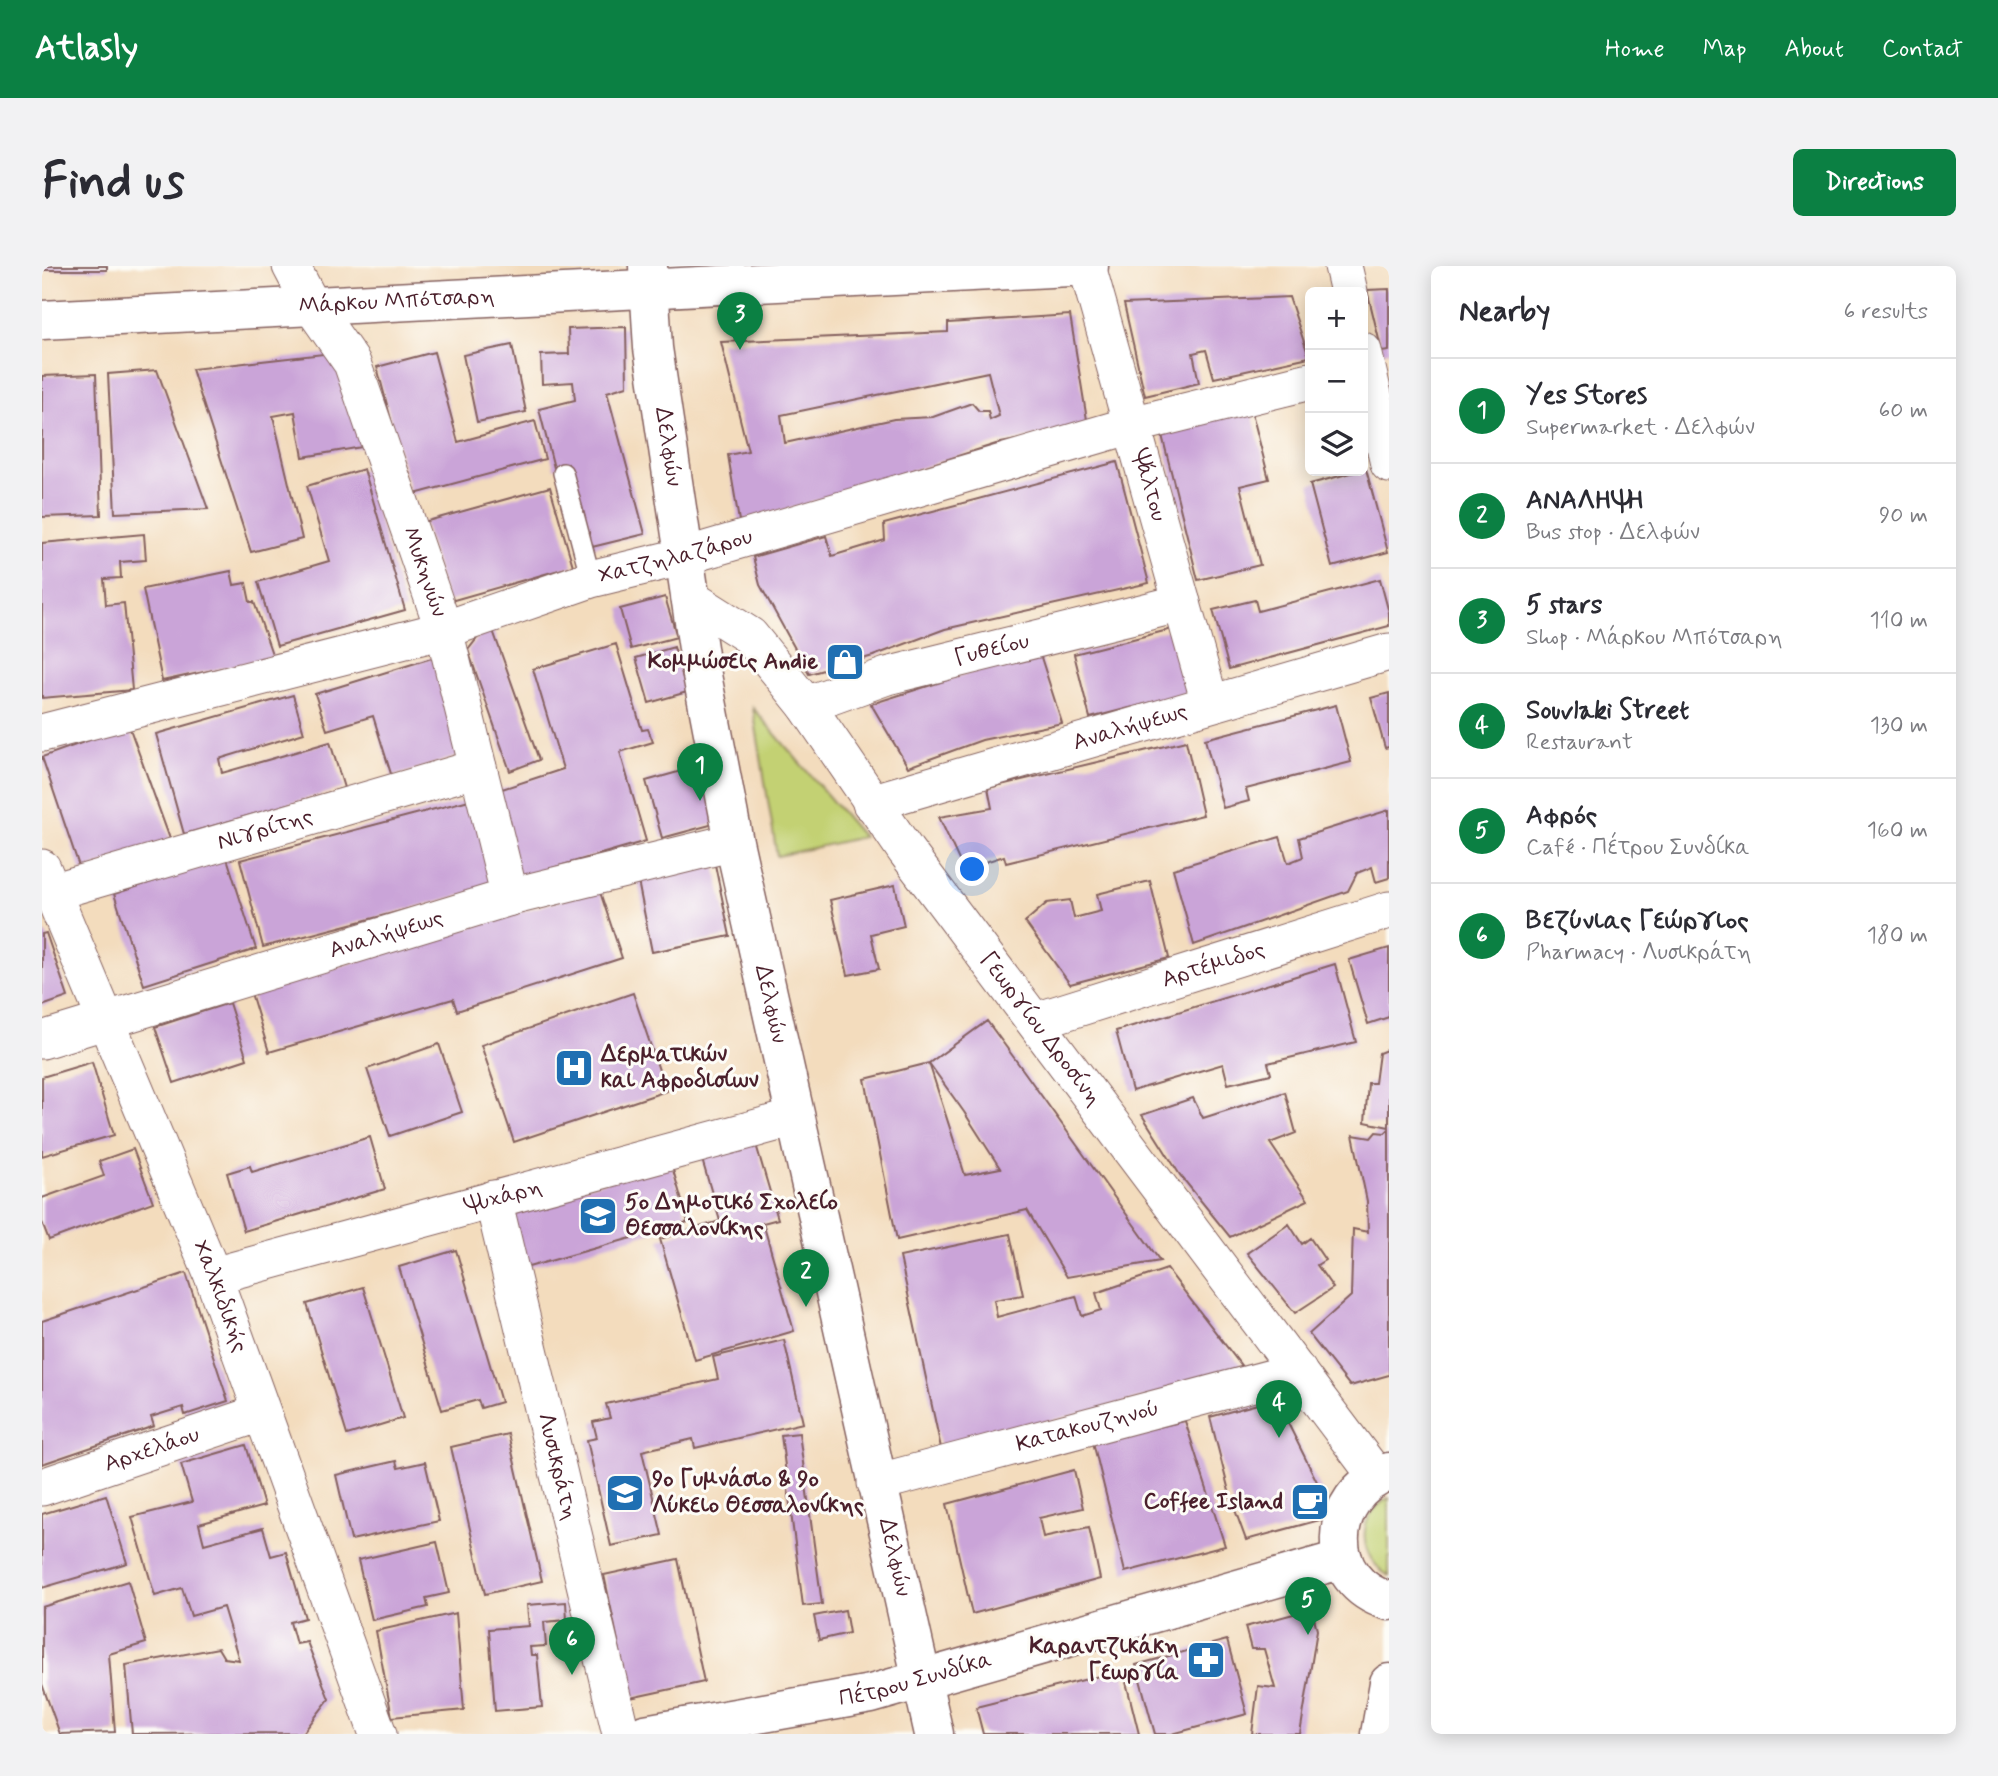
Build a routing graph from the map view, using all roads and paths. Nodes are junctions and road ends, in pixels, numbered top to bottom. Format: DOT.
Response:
graph roads {
  1 [pos="291,266"];
  2 [pos="1088,266"];
  3 [pos="1343,266"];
  4 [pos="937,270"];
  5 [pos="815,273"];
  6 [pos="649,277"];
  7 [pos="1348,287"];
  8 [pos="312,306"];
  9 [pos="42,320"];
  10 [pos="1368,378"];
  11 [pos="1305,382"];
  12 [pos="1132,425"];
  13 [pos="1389,464"];
  14 [pos="563,473"];
  15 [pos="685,556"];
  16 [pos="592,579"];
  17 [pos="690,598"];
  18 [pos="1182,603"];
  19 [pos="444,630"];
  20 [pos="1389,652"];
  21 [pos="1210,703"];
  22 [pos="806,705"];
  23 [pos="42,733"];
  24 [pos="478,768"];
  25 [pos="871,803"];
  26 [pos="734,842"];
  27 [pos="47,880"];
  28 [pos="510,897"];
  29 [pos="1389,910"];
  30 [pos="104,1019"];
  31 [pos="1036,1021"];
  32 [pos="42,1040"];
  33 [pos="794,1118"];
  34 [pos="493,1199"];
  35 [pos="212,1276"];
  36 [pos="1298,1371"];
  37 [pos="261,1413"];
  38 [pos="1383,1474"];
  39 [pos="876,1483"];
  40 [pos="42,1487"];
  41 [pos="1343,1559"];
  42 [pos="1389,1601"];
  43 [pos="920,1681"];
  44 [pos="1389,1683"];
  45 [pos="378,1734"];
  46 [pos="621,1734"];
  47 [pos="645,1734"];
  48 [pos="934,1734"];
  49 [pos="1380,1734"];
  1 -- 8 [label="street, Μυκηνών"];
  2 -- 4 [label="main road, Μάρκου Μπότσαρη"];
  2 -- 12 [label="street, Ψάλτου"];
  3 -- 7 [label="street"];
  4 -- 5 [label="main road, Μάρκου Μπότσαρη"];
  5 -- 6 [label="main road, Μάρκου Μπότσαρη"];
  6 -- 8 [label="main road, Μάρκου Μπότσαρη"];
  6 -- 15 [label="main road, Δελφών"];
  8 -- 9 [label="main road, Μάρκου Μπότσαρη"];
  8 -- 19 [label="street, Μυκηνών"];
  10 -- 13 [label="street"];
  11 -- 12 [label="street, Χατζηλαζάρου"];
  12 -- 15 [label="street, Χατζηλαζάρου"];
  12 -- 18 [label="street, Ψάλτου"];
  14 -- 16 [label="lane"];
  15 -- 16 [label="street, Χατζηλαζάρου"];
  15 -- 17 [label="main road, Δελφών"];
  16 -- 19 [label="street, Χατζηλαζάρου"];
  17 -- 22 [label="street, Γεωργίου Δροσίνη"];
  17 -- 26 [label="main road, Δελφών"];
  18 -- 21 [label="street, Ψάλτου"];
  18 -- 22 [label="street, Γυθείου"];
  19 -- 23 [label="street, Χατζηλαζάρου"];
  19 -- 24 [label="street, Μυκηνών"];
  20 -- 21 [label="street, Αναλήψεως"];
  21 -- 25 [label="street, Αναλήψεως"];
  22 -- 25 [label="street, Γεωργίου Δροσίνη"];
  24 -- 27 [label="street, Νιγρίτης"];
  24 -- 28 [label="street, Μυκηνών"];
  25 -- 31 [label="street, Γεωργίου Δροσίνη"];
  26 -- 28 [label="street, Αναλήψεως"];
  26 -- 33 [label="main road, Δελφών"];
  27 -- 30 [label="street, Χαλκιδικής"];
  28 -- 30 [label="street, Αναλήψεως"];
  29 -- 31 [label="street, Αρτέμιδος"];
  30 -- 32 [label="street, Αναλήψεως"];
  30 -- 35 [label="street, Χαλκιδικής"];
  31 -- 36 [label="street, Γεωργίου Δροσίνη"];
  33 -- 34 [label="street, Ψυχάρη"];
  33 -- 39 [label="main road, Δελφών"];
  34 -- 35 [label="street, Ψυχάρη"];
  34 -- 46 [label="street, Λυσικράτη"];
  35 -- 37 [label="street, Χαλκιδικής"];
  36 -- 38 [label="street, Γεωργίου Δροσίνη"];
  36 -- 39 [label="street, Κατακουζηνού"];
  37 -- 40 [label="street, Αρχελάου"];
  37 -- 45 [label="street, Χαλκιδικής"];
  38 -- 41 [label="main road"];
  39 -- 43 [label="main road, Δελφών"];
  41 -- 42 [label="main road"];
  41 -- 43 [label="main road, Πέτρου Συνδίκα"];
  43 -- 47 [label="main road, Πέτρου Συνδίκα"];
  43 -- 48 [label="main road, Δελφών"];
  44 -- 49 [label="main road"];
}
